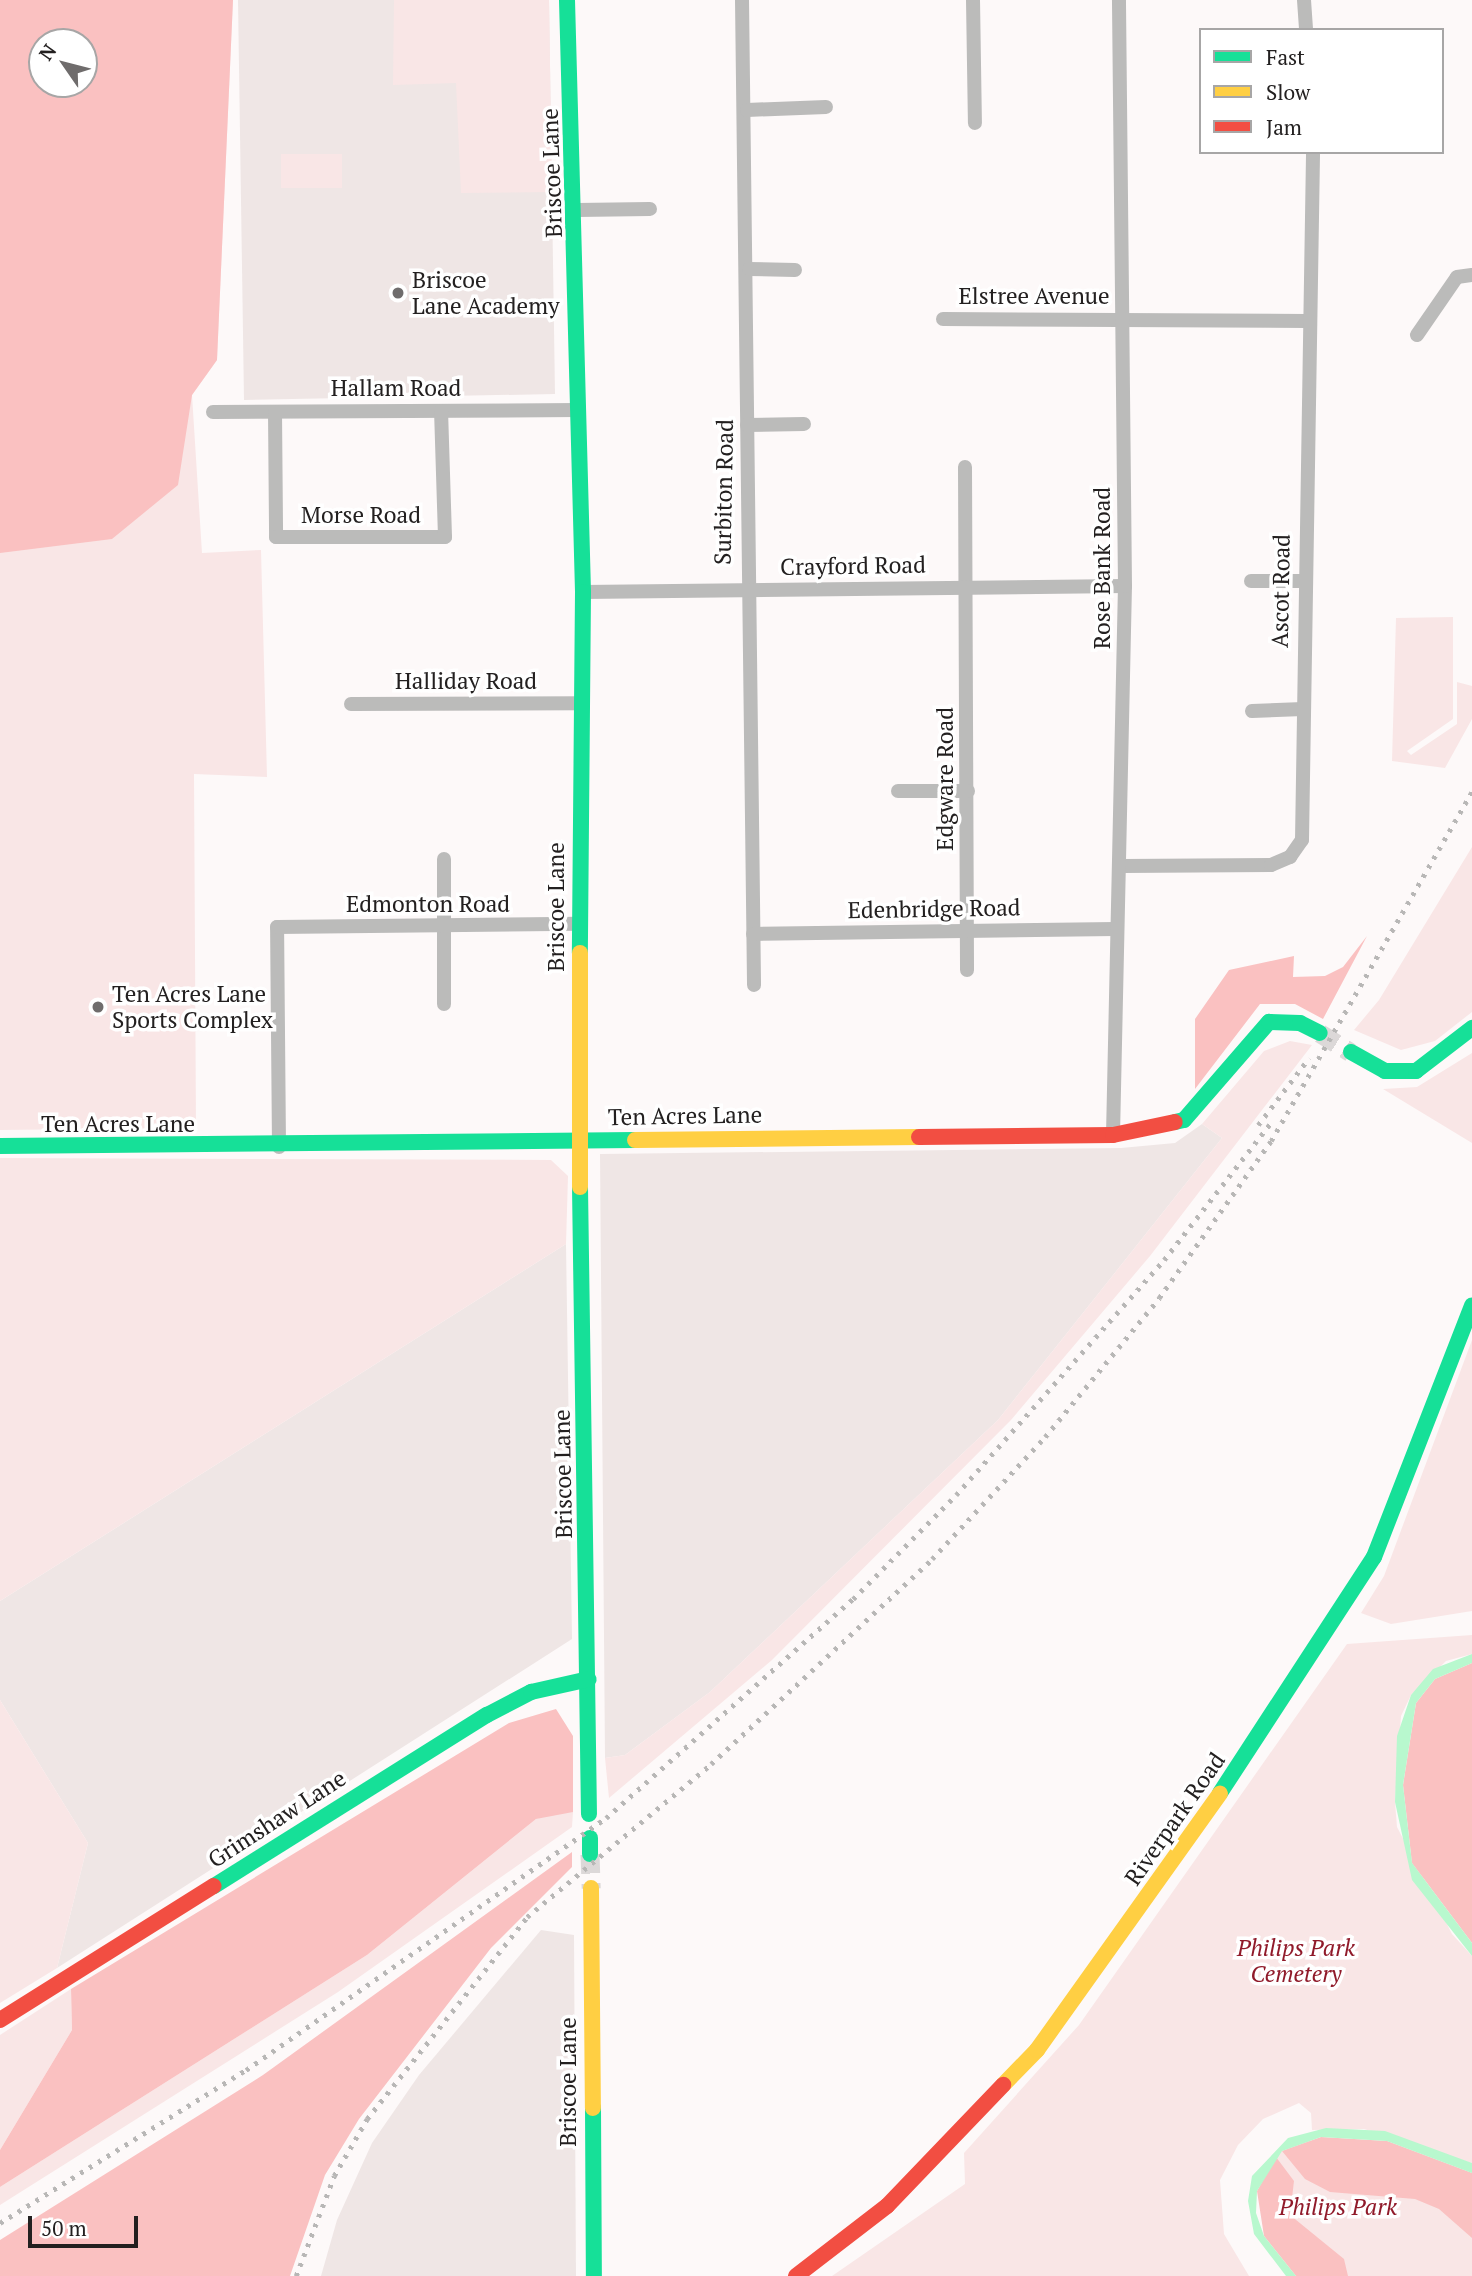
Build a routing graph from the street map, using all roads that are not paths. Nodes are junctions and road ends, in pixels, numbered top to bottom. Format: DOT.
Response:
graph roads {
  1 [pos="567,0"];
  2 [pos="742,0"];
  3 [pos="973,0"];
  4 [pos="1119,0"];
  5 [pos="1304,0"];
  6 [pos="1306,28"];
  7 [pos="826,107"];
  8 [pos="747,110"];
  9 [pos="975,123"];
  10 [pos="1313,154"];
  11 [pos="650,209"];
  12 [pos="577,210"];
  13 [pos="749,269"];
  14 [pos="795,270"];
  15 [pos="1472,275"];
  16 [pos="943,319"];
  17 [pos="1125,319"];
  18 [pos="1307,321"];
  19 [pos="1417,335"];
  20 [pos="578,410"];
  21 [pos="441,411"];
  22 [pos="213,412"];
  23 [pos="275,412"];
  24 [pos="804,424"];
  25 [pos="747,425"];
  26 [pos="965,467"];
  27 [pos="1251,581"];
  28 [pos="1303,581"];
  29 [pos="1125,586"];
  30 [pos="968,587"];
  31 [pos="746,590"];
  32 [pos="583,592"];
  33 [pos="582,703"];
  34 [pos="351,704"];
  35 [pos="1303,709"];
  36 [pos="1252,711"];
  37 [pos="898,791"];
  38 [pos="968,791"];
  39 [pos="444,859"];
  40 [pos="1123,866"];
  41 [pos="578,924"];
  42 [pos="444,927"];
  43 [pos="1115,929"];
  44 [pos="968,932"];
  45 [pos="753,934"];
  46 [pos="967,970"];
  47 [pos="754,985"];
  48 [pos="444,1004"];
  49 [pos="1472,1028"];
  50 [pos="1320,1034"];
  51 [pos="1351,1052"];
  52 [pos="1113,1135"];
  53 [pos="579,1140"];
  54 [pos="0,1146"];
  55 [pos="279,1147"];
  56 [pos="1472,1305"];
  57 [pos="589,1679"];
  58 [pos="589,1814"];
  59 [pos="591,1888"];
  60 [pos="0,2020"];
  61 [pos="594,2276"];
  62 [pos="796,2276"];
  1 -- 12 [label="street, Briscoe Lane"];
  2 -- 8 [label="street, Surbiton Road"];
  3 -- 9 [label="street"];
  4 -- 17 [label="street, Rose Bank Road"];
  5 -- 6 [label="street"];
  7 -- 8 [label="street"];
  8 -- 13 [label="street, Surbiton Road"];
  10 -- 18 [label="street, Ascot Road"];
  11 -- 12 [label="street"];
  12 -- 20 [label="street, Briscoe Lane"];
  13 -- 14 [label="street"];
  13 -- 25 [label="street, Surbiton Road"];
  15 -- 19 [label="street"];
  16 -- 17 [label="street, Elstree Avenue"];
  17 -- 18 [label="street, Elstree Avenue"];
  17 -- 29 [label="street, Rose Bank Road"];
  18 -- 28 [label="street, Ascot Road"];
  20 -- 21 [label="street, Hallam Road"];
  20 -- 32 [label="street, Briscoe Lane"];
  21 -- 23 [label="street, Hallam Road"];
  21 -- 23 [label="street, Morse Road"];
  22 -- 23 [label="street, Hallam Road"];
  24 -- 25 [label="street"];
  25 -- 31 [label="street, Surbiton Road"];
  26 -- 30 [label="street, Edgware Road"];
  27 -- 28 [label="street"];
  28 -- 35 [label="street, Ascot Road"];
  29 -- 30 [label="street, Crayford Road"];
  29 -- 40 [label="street, Rose Bank Road"];
  30 -- 31 [label="street, Crayford Road"];
  30 -- 38 [label="street, Edgware Road"];
  31 -- 32 [label="street, Crayford Road"];
  31 -- 45 [label="street, Surbiton Road"];
  32 -- 33 [label="street, Briscoe Lane"];
  33 -- 34 [label="street, Halliday Road"];
  33 -- 41 [label="street, Briscoe Lane"];
  35 -- 36 [label="street"];
  35 -- 40 [label="street, Ascot Road"];
  37 -- 38 [label="street"];
  38 -- 44 [label="street, Edgware Road"];
  39 -- 42 [label="street"];
  40 -- 43 [label="street, Rose Bank Road"];
  41 -- 42 [label="street, Edmonton Road"];
  41 -- 53 [label="street, Briscoe Lane"];
  42 -- 48 [label="street"];
  42 -- 55 [label="street, Edmonton Road"];
  43 -- 44 [label="street, Edenbridge Road"];
  43 -- 52 [label="street, Rose Bank Road"];
  44 -- 45 [label="street, Edenbridge Road"];
  44 -- 46 [label="street, Edgware Road"];
  45 -- 47 [label="street, Surbiton Road"];
  49 -- 51 [label="street"];
  50 -- 52 [label="street, Ten Acres Lane"];
  52 -- 53 [label="street, Ten Acres Lane"];
  53 -- 55 [label="street, Ten Acres Lane"];
  53 -- 57 [label="street, Briscoe Lane"];
  54 -- 55 [label="street, Ten Acres Lane"];
  56 -- 62 [label="street, Riverpark Road"];
  57 -- 58 [label="street, Briscoe Lane"];
  57 -- 60 [label="street, Grimshaw Lane"];
  59 -- 61 [label="street, Briscoe Lane"];
}
